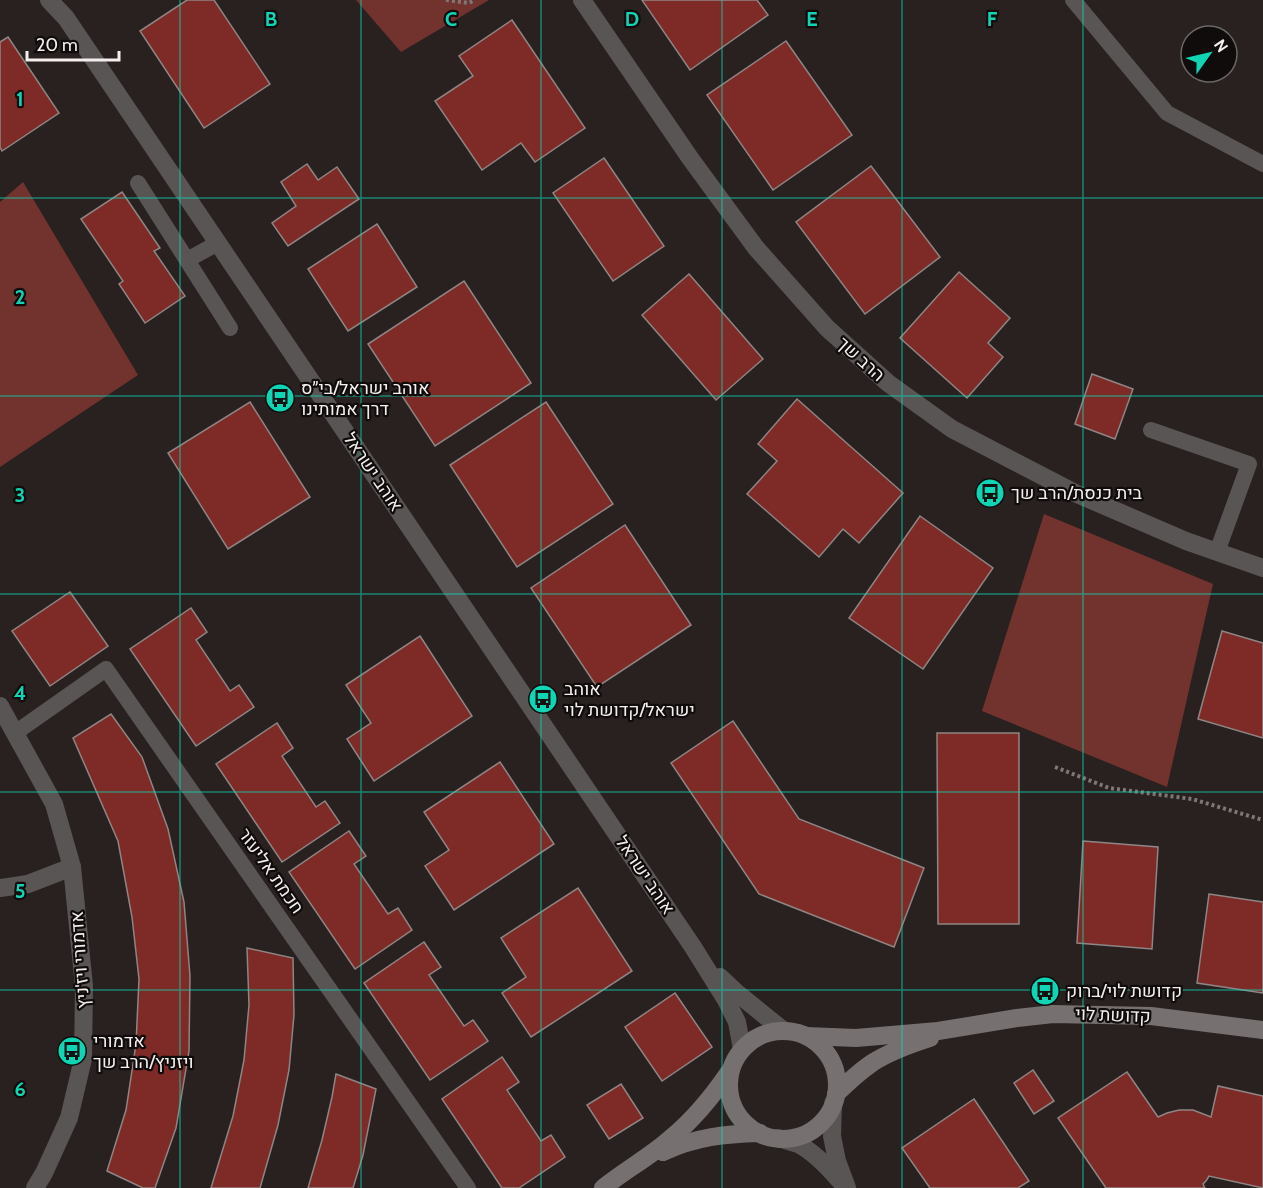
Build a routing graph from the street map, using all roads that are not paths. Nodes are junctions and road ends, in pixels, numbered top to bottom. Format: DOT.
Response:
graph roads {
  1 [pos="49,0"];
  2 [pos="582,0"];
  3 [pos="1073,0"];
  4 [pos="1263,164"];
  5 [pos="138,183"];
  6 [pos="218,243"];
  7 [pos="186,260"];
  8 [pos="230,328"];
  9 [pos="1151,430"];
  10 [pos="1217,552"];
  11 [pos="1263,568"];
  12 [pos="0,706"];
  13 [pos="15,733"];
  14 [pos="72,867"];
  15 [pos="0,888"];
  16 [pos="693,946"];
  17 [pos="963,1027"];
  18 [pos="1263,1030"];
  19 [pos="784,1031"];
  20 [pos="806,1036"];
  21 [pos="742,1049"];
  22 [pos="730,1071"];
  23 [pos="834,1098"];
  24 [pos="760,1133"];
  25 [pos="778,1138"];
  26 [pos="639,1162"];
  27 [pos="615,1184"];
  28 [pos="35,1188"];
  29 [pos="468,1188"];
  30 [pos="846,1188"];
  1 -- 6 [label="street, אוהב ישראל"];
  2 -- 10 [label="street, הרב שך"];
  3 -- 4 [label="lane"];
  5 -- 7 [label="lane"];
  6 -- 7 [label="lane"];
  6 -- 16 [label="street, אוהב ישראל"];
  7 -- 8 [label="lane"];
  9 -- 10 [label="lane"];
  10 -- 11 [label="street, הרב שך"];
  12 -- 13 [label="street"];
  13 -- 14 [label="street"];
  13 -- 29 [label="lane, חכמת אליעזר"];
  14 -- 15 [label="street"];
  14 -- 28 [label="street, אדמורי ויז'ניץ"];
  16 -- 19 [label="street, אוהב ישראל"];
  16 -- 21 [label="street, אוהב ישראל"];
  17 -- 18 [label="street, קדושת לוי"];
  17 -- 20 [label="street, קדושת לוי"];
  17 -- 23 [label="street, קדושת לוי"];
  19 -- 20 [label="street"];
  19 -- 21 [label="street"];
  20 -- 23 [label="street"];
  21 -- 22 [label="street"];
  22 -- 24 [label="street"];
  22 -- 26 [label="street"];
  23 -- 25 [label="street"];
  23 -- 30 [label="street"];
  24 -- 25 [label="street"];
  24 -- 26 [label="street"];
  25 -- 30 [label="street"];
  26 -- 27 [label="street"];
}
